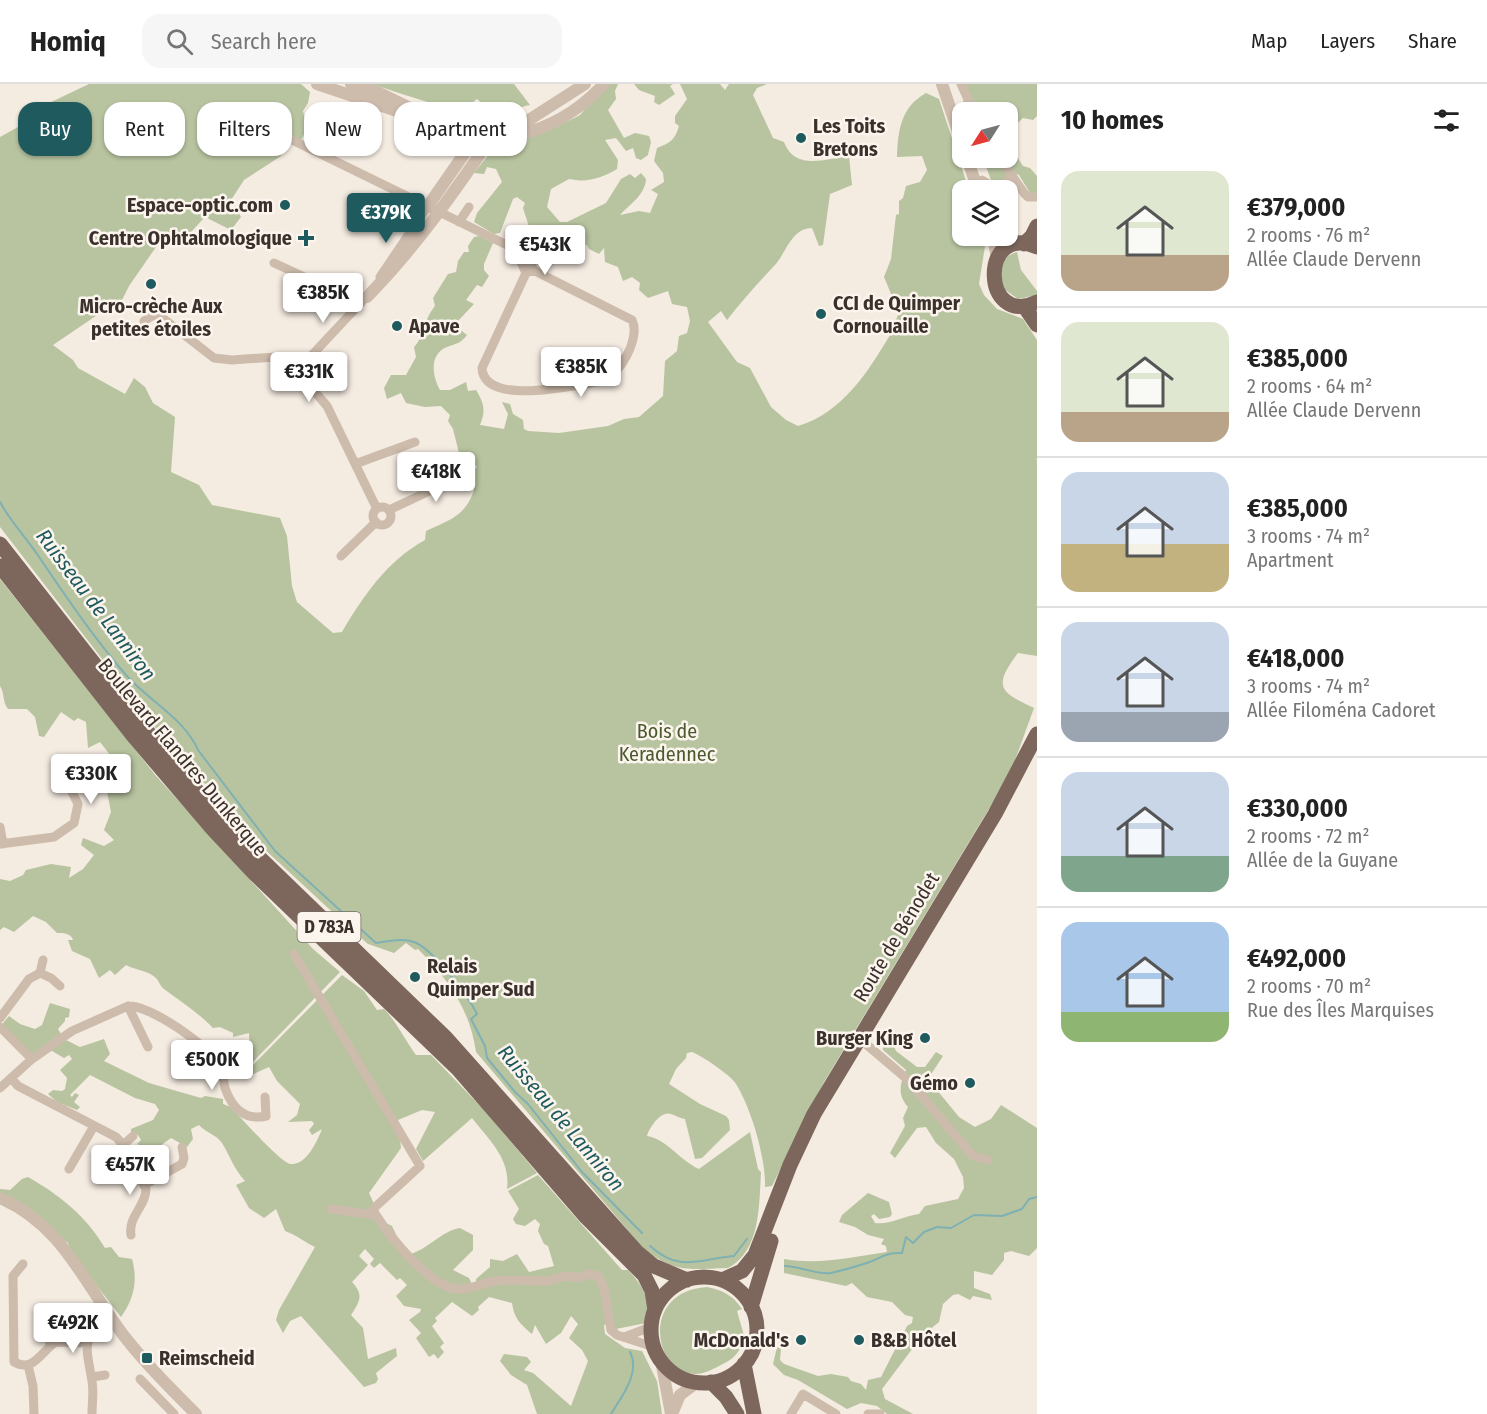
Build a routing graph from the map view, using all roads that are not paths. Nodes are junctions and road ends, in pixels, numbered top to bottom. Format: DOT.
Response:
graph roads {
  1 [pos="317,84"];
  2 [pos="351,84"];
  3 [pos="585,84"];
  4 [pos="604,84"];
  5 [pos="942,84"];
  6 [pos="950,84"];
  7 [pos="961,84"];
  8 [pos="396,102"];
  9 [pos="956,102"];
  10 [pos="969,102"];
  11 [pos="394,110"];
  12 [pos="952,114"];
  13 [pos="527,121"];
  14 [pos="527,133"];
  15 [pos="292,140"];
  16 [pos="478,156"];
  17 [pos="1009,168"];
  18 [pos="1012,178"];
  19 [pos="1009,180"];
  20 [pos="1037,197"];
  21 [pos="469,207"];
  22 [pos="434,209"];
  23 [pos="459,222"];
  24 [pos="1037,226"];
  25 [pos="1026,245"];
  26 [pos="995,246"];
  27 [pos="997,259"];
  28 [pos="274,263"];
  29 [pos="529,271"];
  30 [pos="364,300"];
  31 [pos="1030,304"];
  32 [pos="144,321"];
  33 [pos="1037,325"];
  34 [pos="297,371"];
  35 [pos="415,442"];
  36 [pos="355,464"];
  37 [pos="442,466"];
  38 [pos="377,509"];
  39 [pos="388,510"];
  40 [pos="376,522"];
  41 [pos="0,544"];
  42 [pos="341,556"];
  43 [pos="0,566"];
  44 [pos="1037,734"];
  45 [pos="1037,758"];
  46 [pos="58,764"];
  47 [pos="0,827"];
  48 [pos="2,844"];
  49 [pos="294,954"];
  50 [pos="43,960"];
  51 [pos="40,973"];
  52 [pos="60,986"];
  53 [pos="128,1006"];
  54 [pos="0,1018"];
  55 [pos="0,1027"];
  56 [pos="867,1045"];
  57 [pos="148,1047"];
  58 [pos="32,1059"];
  59 [pos="11,1078"];
  60 [pos="0,1088"];
  61 [pos="265,1097"];
  62 [pos="94,1126"];
  63 [pos="133,1136"];
  64 [pos="123,1145"];
  65 [pos="182,1147"];
  66 [pos="988,1160"];
  67 [pos="69,1169"];
  68 [pos="144,1185"];
  69 [pos="0,1198"];
  70 [pos="0,1204"];
  71 [pos="331,1209"];
  72 [pos="376,1215"];
  73 [pos="131,1235"];
  74 [pos="23,1263"];
  75 [pos="687,1280"];
  76 [pos="722,1280"];
  77 [pos="752,1307"];
  78 [pos="49,1309"];
  79 [pos="655,1310"];
  80 [pos="107,1316"];
  81 [pos="651,1327"];
  82 [pos="624,1337"];
  83 [pos="88,1343"];
  84 [pos="51,1346"];
  85 [pos="657,1354"];
  86 [pos="744,1364"];
  87 [pos="28,1365"];
  88 [pos="105,1375"];
  89 [pos="92,1377"];
  90 [pos="158,1378"];
  91 [pos="140,1379"];
  92 [pos="703,1383"];
  93 [pos="153,1393"];
  94 [pos="33,1414"];
  95 [pos="92,1414"];
  96 [pos="174,1414"];
  97 [pos="189,1414"];
  98 [pos="196,1414"];
  99 [pos="671,1414"];
  100 [pos="737,1414"];
  101 [pos="754,1414"];
  102 [pos="791,1414"];
  103 [pos="836,1414"];
  104 [pos="868,1414"];
  105 [pos="880,1414"];
  1 -- 11 [label="street"];
  2 -- 8 [label="street"];
  3 -- 13 [label="street"];
  4 -- 14 [label="street"];
  5 -- 12 [label="street"];
  6 -- 9 [label="street"];
  7 -- 10 [label="street"];
  15 -- 22 [label="street"];
  16 -- 22 [label="street"];
  17 -- 18 [label="street"];
  18 -- 19 [label="street"];
  18 -- 20 [label="street"];
  21 -- 23 [label="street"];
  22 -- 23 [label="street"];
  22 -- 30 [label="street"];
  23 -- 29 [label="street"];
  24 -- 25 [label="main road"];
  25 -- 27 [label="main road"];
  26 -- 27 [label="street"];
  27 -- 31 [label="main road"];
  28 -- 30 [label="street"];
  29 -- 29 [label="street"];
  30 -- 34 [label="street"];
  31 -- 33 [label="main road"];
  32 -- 34 [label="street"];
  34 -- 36 [label="street"];
  35 -- 36 [label="street"];
  36 -- 38 [label="street"];
  37 -- 39 [label="street"];
  38 -- 39 [label="street"];
  38 -- 40 [label="street"];
  39 -- 40 [label="street"];
  40 -- 42 [label="street"];
  41 -- 75 [label="main road, Boulevard Flandres Dunkerque / D 783A"];
  43 -- 79 [label="main road, Boulevard Flandres Dunkerque / D 783A"];
  44 -- 76 [label="main road, Route de Bénodet"];
  45 -- 56 [label="main road, Route de Bénodet"];
  46 -- 48 [label="street"];
  47 -- 48 [label="street"];
  49 -- 72 [label="street"];
  50 -- 51 [label="street"];
  51 -- 52 [label="street"];
  51 -- 54 [label="street"];
  53 -- 57 [label="street"];
  53 -- 58 [label="street"];
  53 -- 61 [label="street"];
  55 -- 58 [label="street"];
  56 -- 66 [label="street"];
  56 -- 77 [label="main road, Route de Bénodet"];
  58 -- 59 [label="street"];
  59 -- 60 [label="street"];
  59 -- 62 [label="street"];
  62 -- 64 [label="street"];
  62 -- 67 [label="street"];
  63 -- 64 [label="street"];
  64 -- 68 [label="street"];
  65 -- 68 [label="street"];
  68 -- 73 [label="street"];
  69 -- 80 [label="street"];
  70 -- 80 [label="street"];
  71 -- 72 [label="street"];
  72 -- 82 [label="street"];
  74 -- 87 [label="street"];
  75 -- 76 [label="main road"];
  75 -- 79 [label="main road"];
  76 -- 77 [label="main road"];
  77 -- 86 [label="main road"];
  78 -- 84 [label="street"];
  79 -- 81 [label="main road"];
  80 -- 83 [label="street"];
  80 -- 90 [label="street"];
  81 -- 82 [label="street"];
  81 -- 85 [label="main road"];
  82 -- 85 [label="street"];
  83 -- 84 [label="street"];
  83 -- 89 [label="street"];
  84 -- 87 [label="street"];
  85 -- 92 [label="main road"];
  85 -- 99 [label="street"];
  86 -- 92 [label="main road"];
  86 -- 101 [label="main road"];
  87 -- 94 [label="street"];
  88 -- 89 [label="street"];
  89 -- 95 [label="street"];
  90 -- 93 [label="street"];
  90 -- 97 [label="street"];
  90 -- 98 [label="street"];
  91 -- 93 [label="street"];
  92 -- 99 [label="street"];
  92 -- 100 [label="main road"];
  93 -- 96 [label="street"];
  102 -- 103 [label="street"];
  104 -- 105 [label="street"];
}
